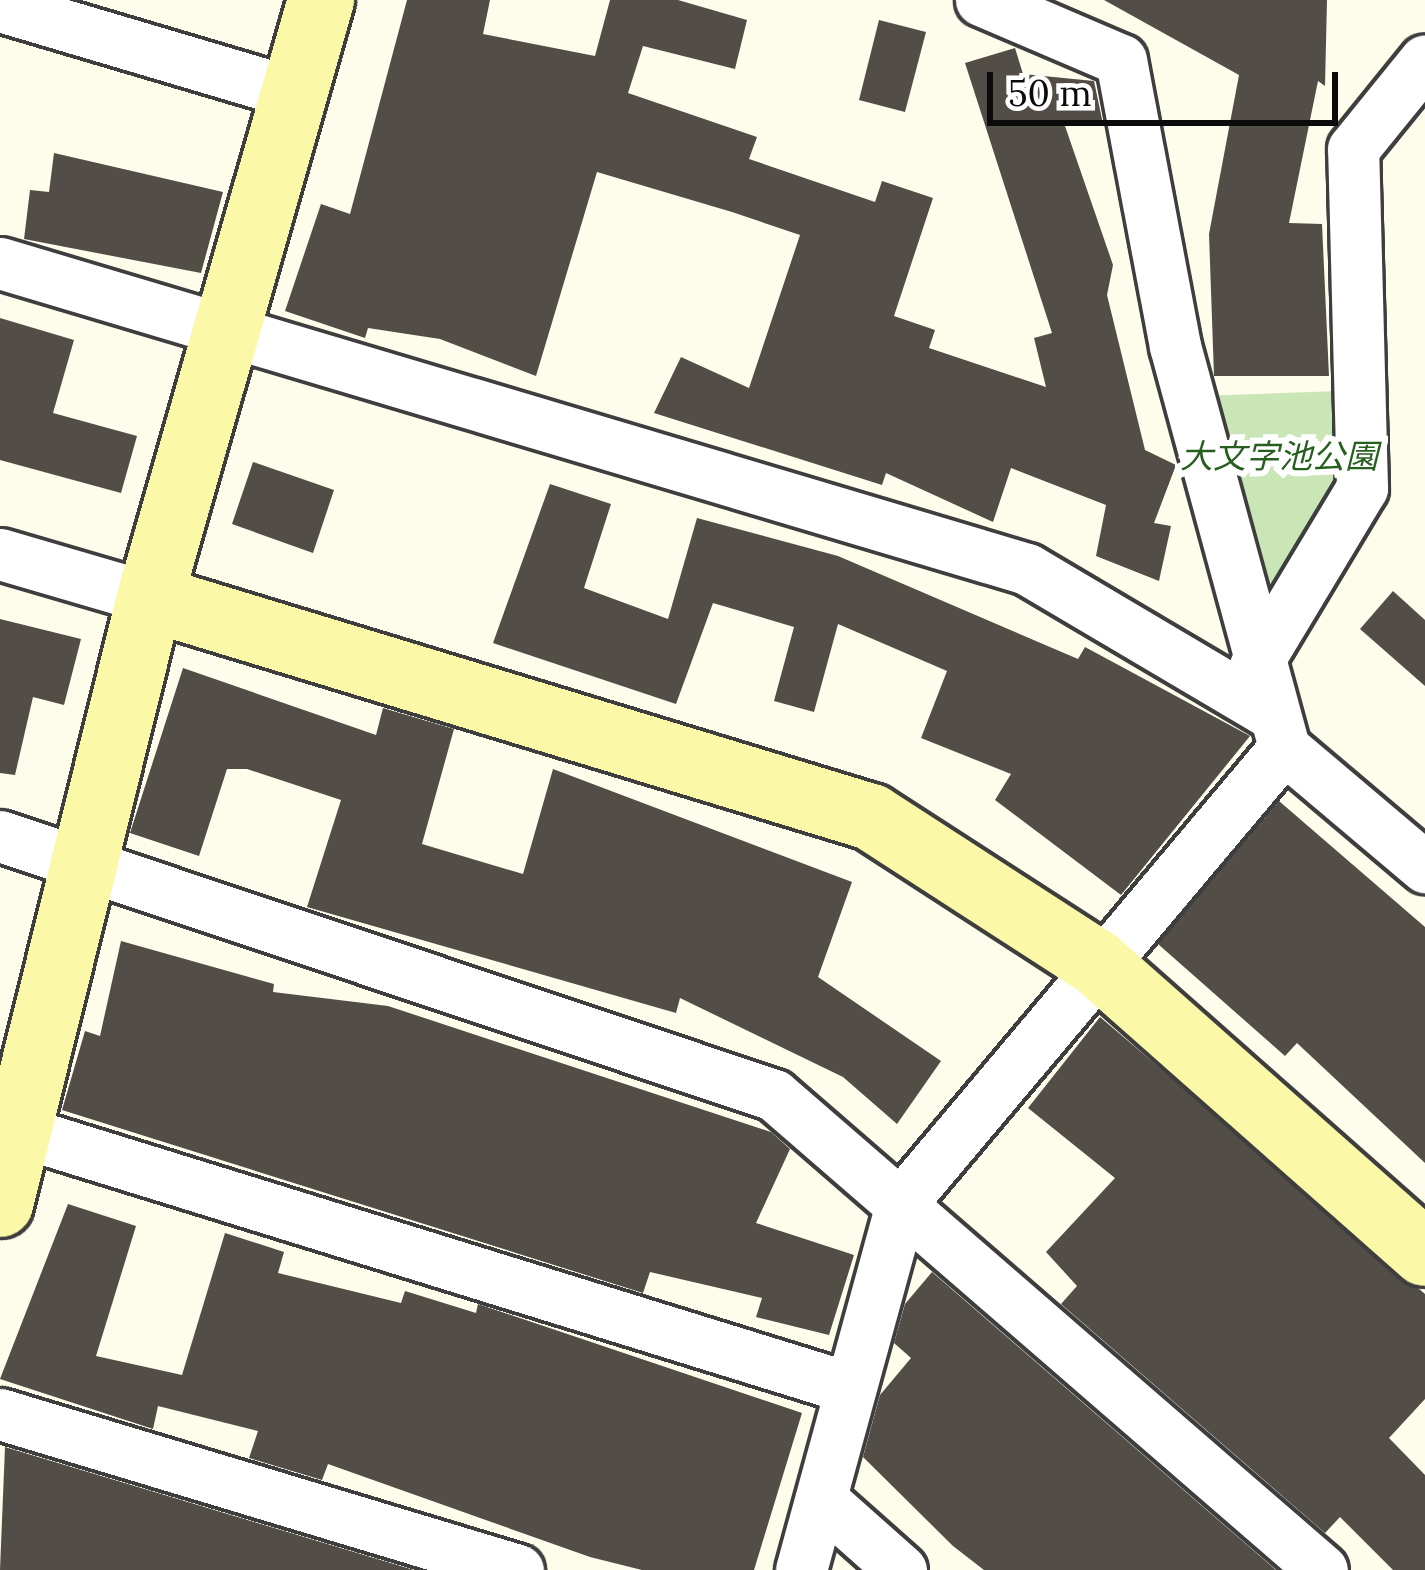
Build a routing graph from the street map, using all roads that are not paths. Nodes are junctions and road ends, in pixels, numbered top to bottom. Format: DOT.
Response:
graph roads {
  1 [pos="321,0"];
  2 [pos="981,0"];
  3 [pos="0,5"];
  4 [pos="1425,60"];
  5 [pos="293,92"];
  6 [pos="0,263"];
  7 [pos="234,331"];
  8 [pos="0,554"];
  9 [pos="151,598"];
  10 [pos="1255,666"];
  11 [pos="1278,731"];
  12 [pos="0,836"];
  13 [pos="80,865"];
  14 [pos="1425,867"];
  15 [pos="1098,964"];
  16 [pos="6,1175"];
  17 [pos="902,1202"];
  18 [pos="1425,1253"];
  19 [pos="844,1386"];
  20 [pos="0,1414"];
  21 [pos="820,1499"];
  22 [pos="518,1570"];
  23 [pos="801,1570"];
  24 [pos="901,1570"];
  25 [pos="1322,1570"];
  1 -- 5 [label="street"];
  2 -- 10 [label="street"];
  3 -- 5 [label="street"];
  4 -- 10 [label="street"];
  5 -- 7 [label="street"];
  6 -- 7 [label="street"];
  7 -- 9 [label="street"];
  7 -- 11 [label="street"];
  8 -- 9 [label="street"];
  9 -- 13 [label="street"];
  9 -- 15 [label="street"];
  10 -- 11 [label="street"];
  11 -- 14 [label="street"];
  11 -- 15 [label="street"];
  12 -- 13 [label="street"];
  13 -- 16 [label="street"];
  13 -- 17 [label="street"];
  15 -- 17 [label="street"];
  15 -- 18 [label="street"];
  16 -- 19 [label="street"];
  17 -- 19 [label="street"];
  17 -- 25 [label="street"];
  19 -- 21 [label="street"];
  20 -- 22 [label="street"];
  21 -- 23 [label="street"];
  21 -- 24 [label="street"];
}
